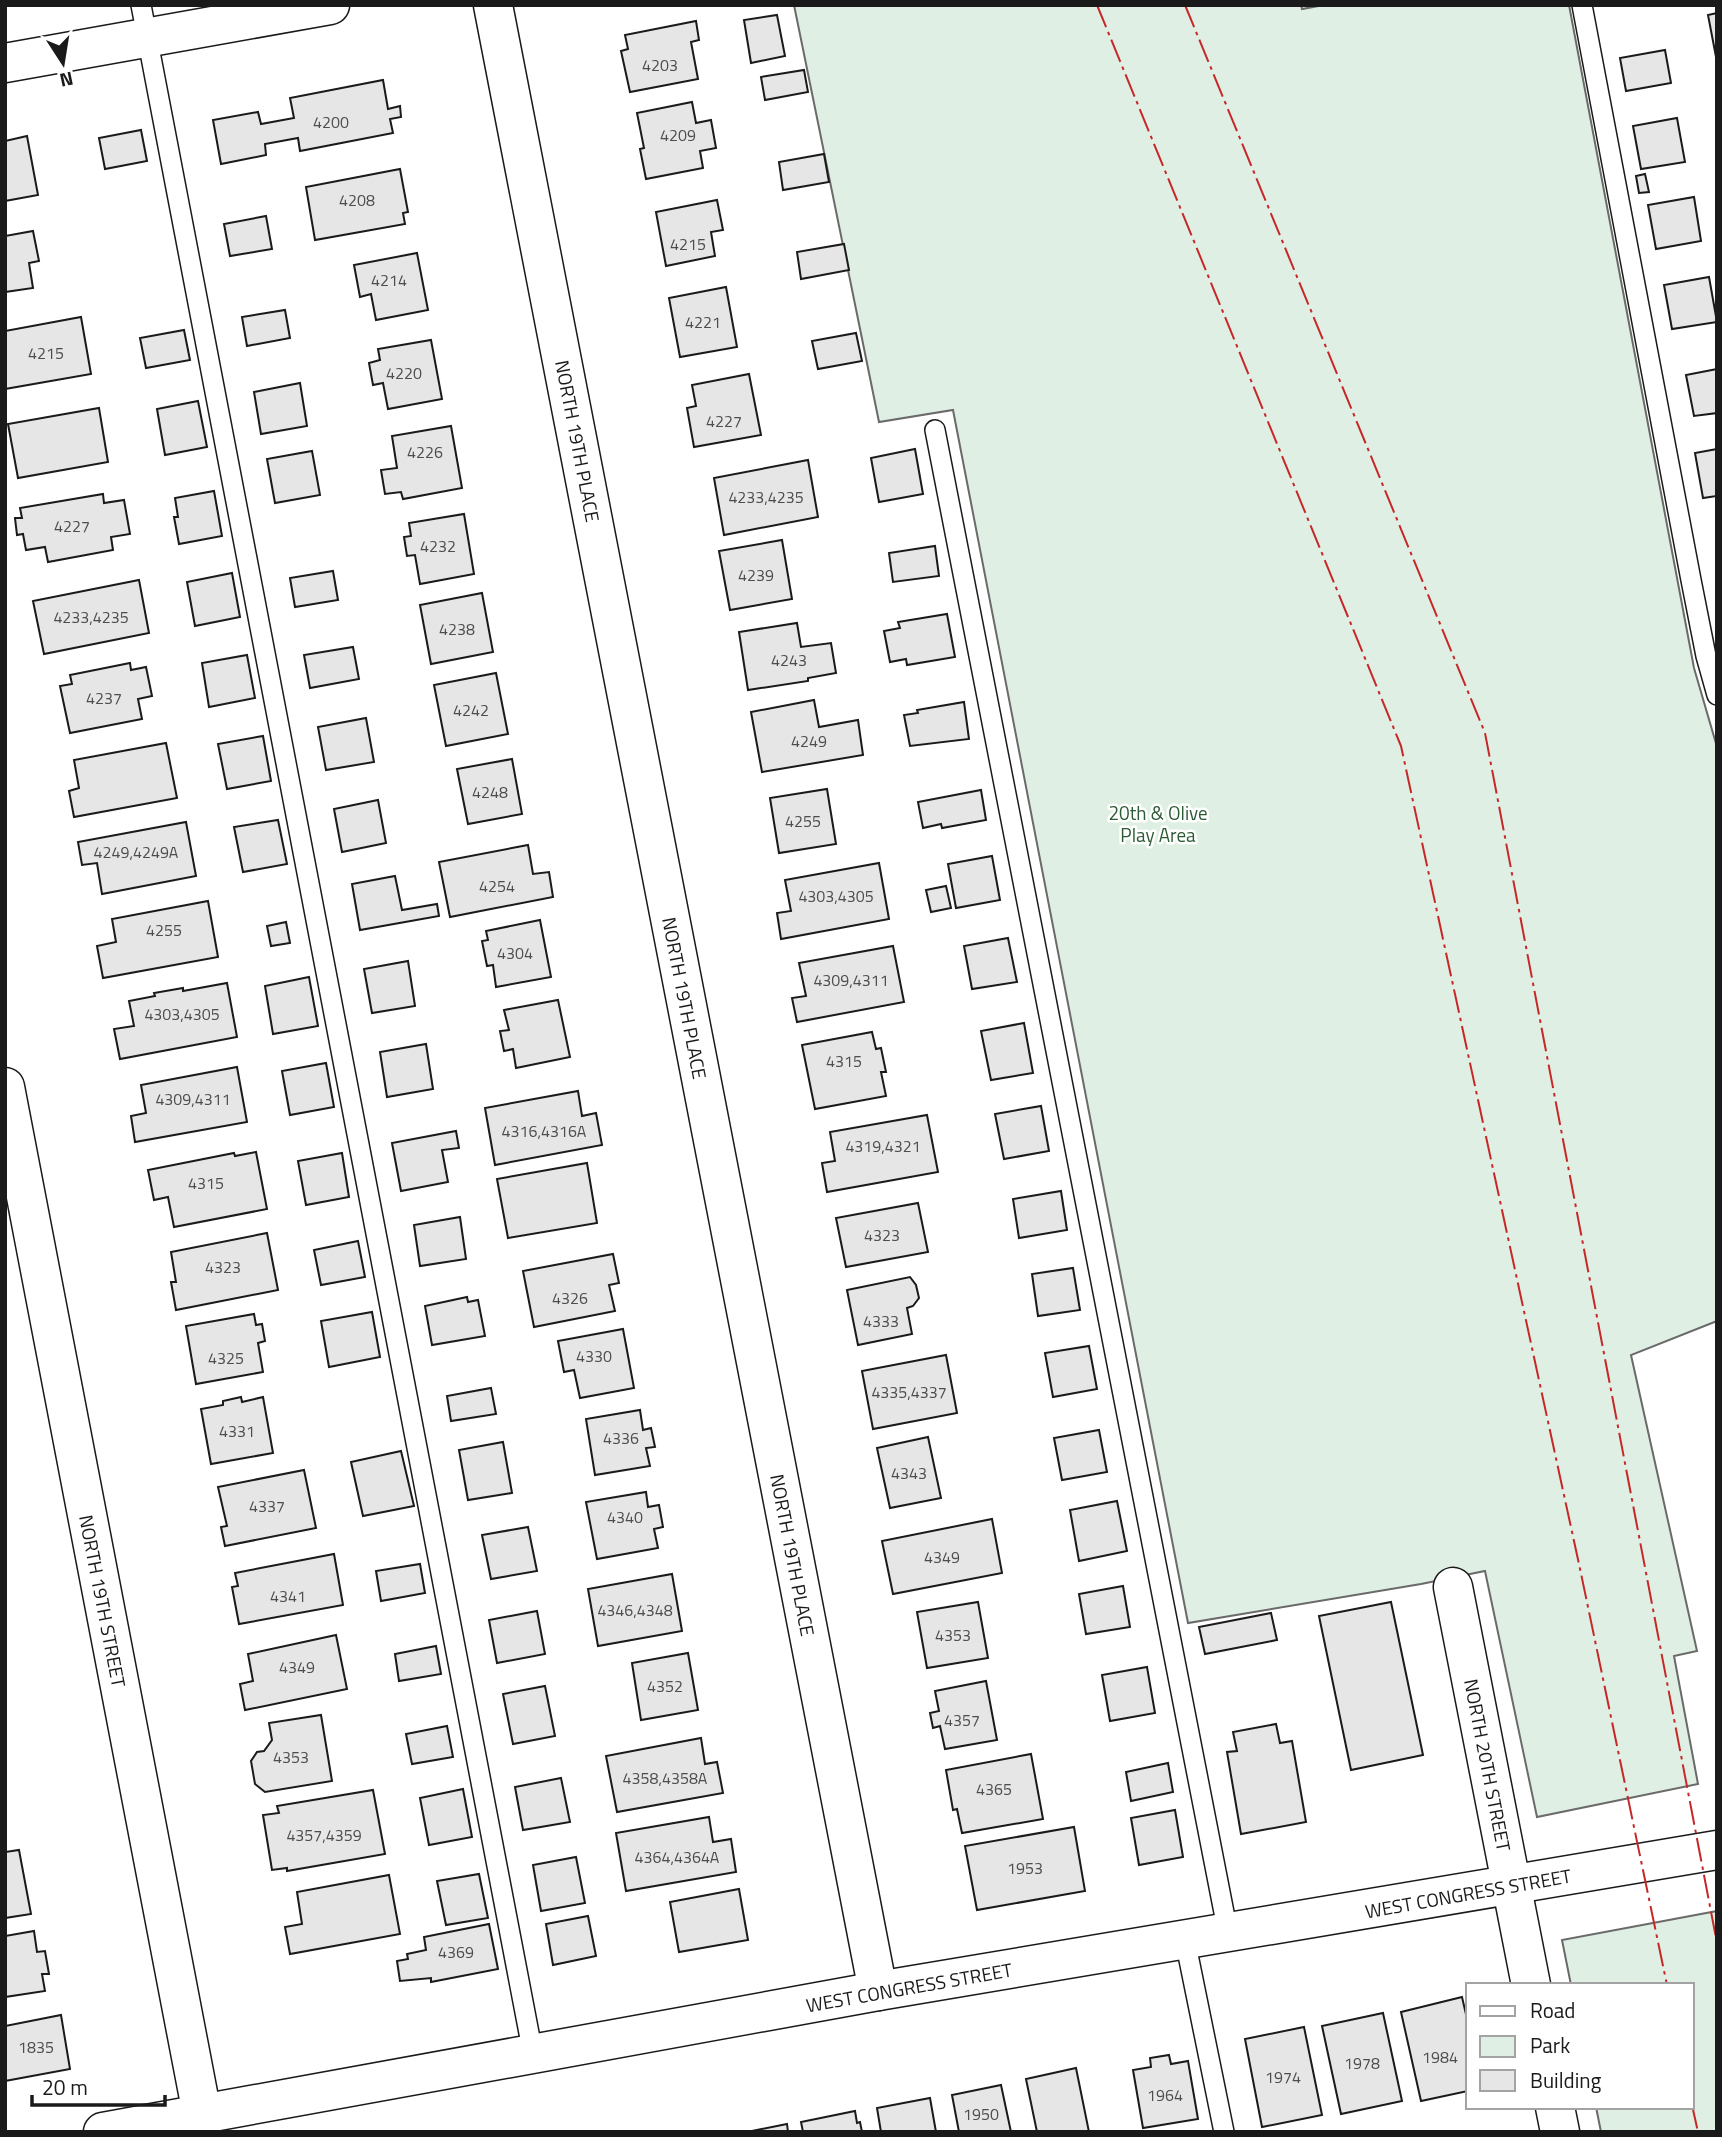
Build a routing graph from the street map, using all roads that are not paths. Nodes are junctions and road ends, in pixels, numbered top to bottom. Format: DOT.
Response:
graph roads {
  1 [pos="330,5"];
  2 [pos="493,5"];
  3 [pos="1582,5"];
  4 [pos="144,22"];
  5 [pos="5,64"];
  6 [pos="935,430"];
  7 [pos="1717,695"];
  8 [pos="5,1087"];
  9 [pos="1453,1587"];
  10 [pos="1717,1850"];
  11 [pos="1512,1885"];
  12 [pos="1228,1933"];
  13 [pos="1185,1940"];
  14 [pos="1531,1983"];
  15 [pos="878,1991"];
  16 [pos="533,2054"];
  17 [pos="1555,2109"];
  18 [pos="202,2114"];
  19 [pos="103,2132"];
  20 [pos="1224,2132"];
  21 [pos="1560,2132"];
  1 -- 4 [label="street"];
  2 -- 15 [label="street, NORTH 19TH PLACE"];
  3 -- 7 [label="lane"];
  4 -- 5 [label="street"];
  4 -- 16 [label="lane"];
  6 -- 12 [label="lane"];
  8 -- 18 [label="street, NORTH 19TH STREET"];
  9 -- 11 [label="street, NORTH 20TH STREET"];
  10 -- 11 [label="street, WEST CONGRESS STREET"];
  11 -- 12 [label="street, WEST CONGRESS STREET"];
  11 -- 14 [label="street, NORTH 20TH STREET"];
  12 -- 13 [label="street, WEST CONGRESS STREET"];
  13 -- 15 [label="street, WEST CONGRESS STREET"];
  13 -- 20 [label="lane"];
  15 -- 16 [label="street, WEST CONGRESS STREET"];
  16 -- 18 [label="street, WEST CONGRESS STREET"];
  17 -- 21 [label="street"];
  18 -- 19 [label="street, WEST CONGRESS STREET"];
}
